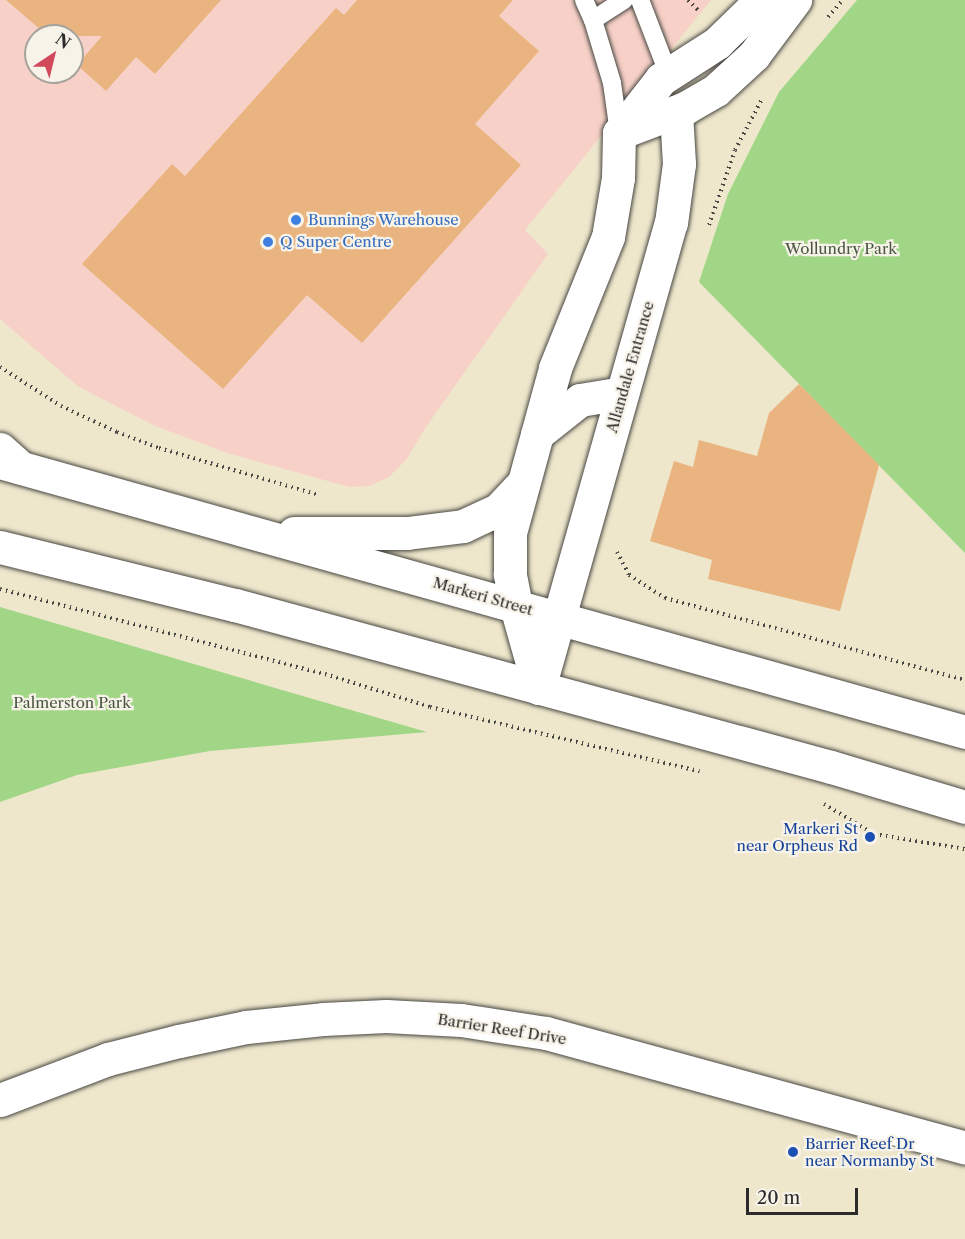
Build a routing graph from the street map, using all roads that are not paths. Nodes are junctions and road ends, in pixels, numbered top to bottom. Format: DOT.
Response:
graph roads {
  1 [pos="584,0"];
  2 [pos="624,0"];
  3 [pos="640,0"];
  4 [pos="761,0"];
  5 [pos="795,0"];
  6 [pos="593,20"];
  7 [pos="668,73"];
  8 [pos="676,112"];
  9 [pos="619,133"];
  10 [pos="622,393"];
  11 [pos="537,434"];
  12 [pos="7,459"];
  13 [pos="523,482"];
  14 [pos="250,533"];
  15 [pos="0,547"];
  16 [pos="516,606"];
  17 [pos="560,618"];
  18 [pos="539,688"];
  19 [pos="965,732"];
  20 [pos="965,807"];
  21 [pos="0,1100"];
  22 [pos="965,1148"];
  1 -- 6 [label="lane"];
  2 -- 6 [label="lane"];
  3 -- 7 [label="lane"];
  4 -- 7 [label="street"];
  5 -- 8 [label="street"];
  6 -- 9 [label="lane"];
  7 -- 8 [label="street, Allandale Entrance"];
  7 -- 9 [label="street"];
  8 -- 9 [label="street"];
  8 -- 10 [label="street, Allandale Entrance"];
  9 -- 11 [label="street"];
  10 -- 11 [label="street"];
  10 -- 17 [label="street, Allandale Entrance"];
  11 -- 13 [label="street"];
  12 -- 14 [label="street, Markeri Street"];
  13 -- 14 [label="street"];
  13 -- 16 [label="street"];
  14 -- 16 [label="street, Markeri Street"];
  15 -- 18 [label="street"];
  16 -- 17 [label="street, Markeri Street"];
  16 -- 18 [label="street"];
  17 -- 18 [label="street, Allandale Entrance"];
  17 -- 19 [label="street, Markeri Street"];
  18 -- 20 [label="street"];
  21 -- 22 [label="street, Barrier Reef Drive"];
}
